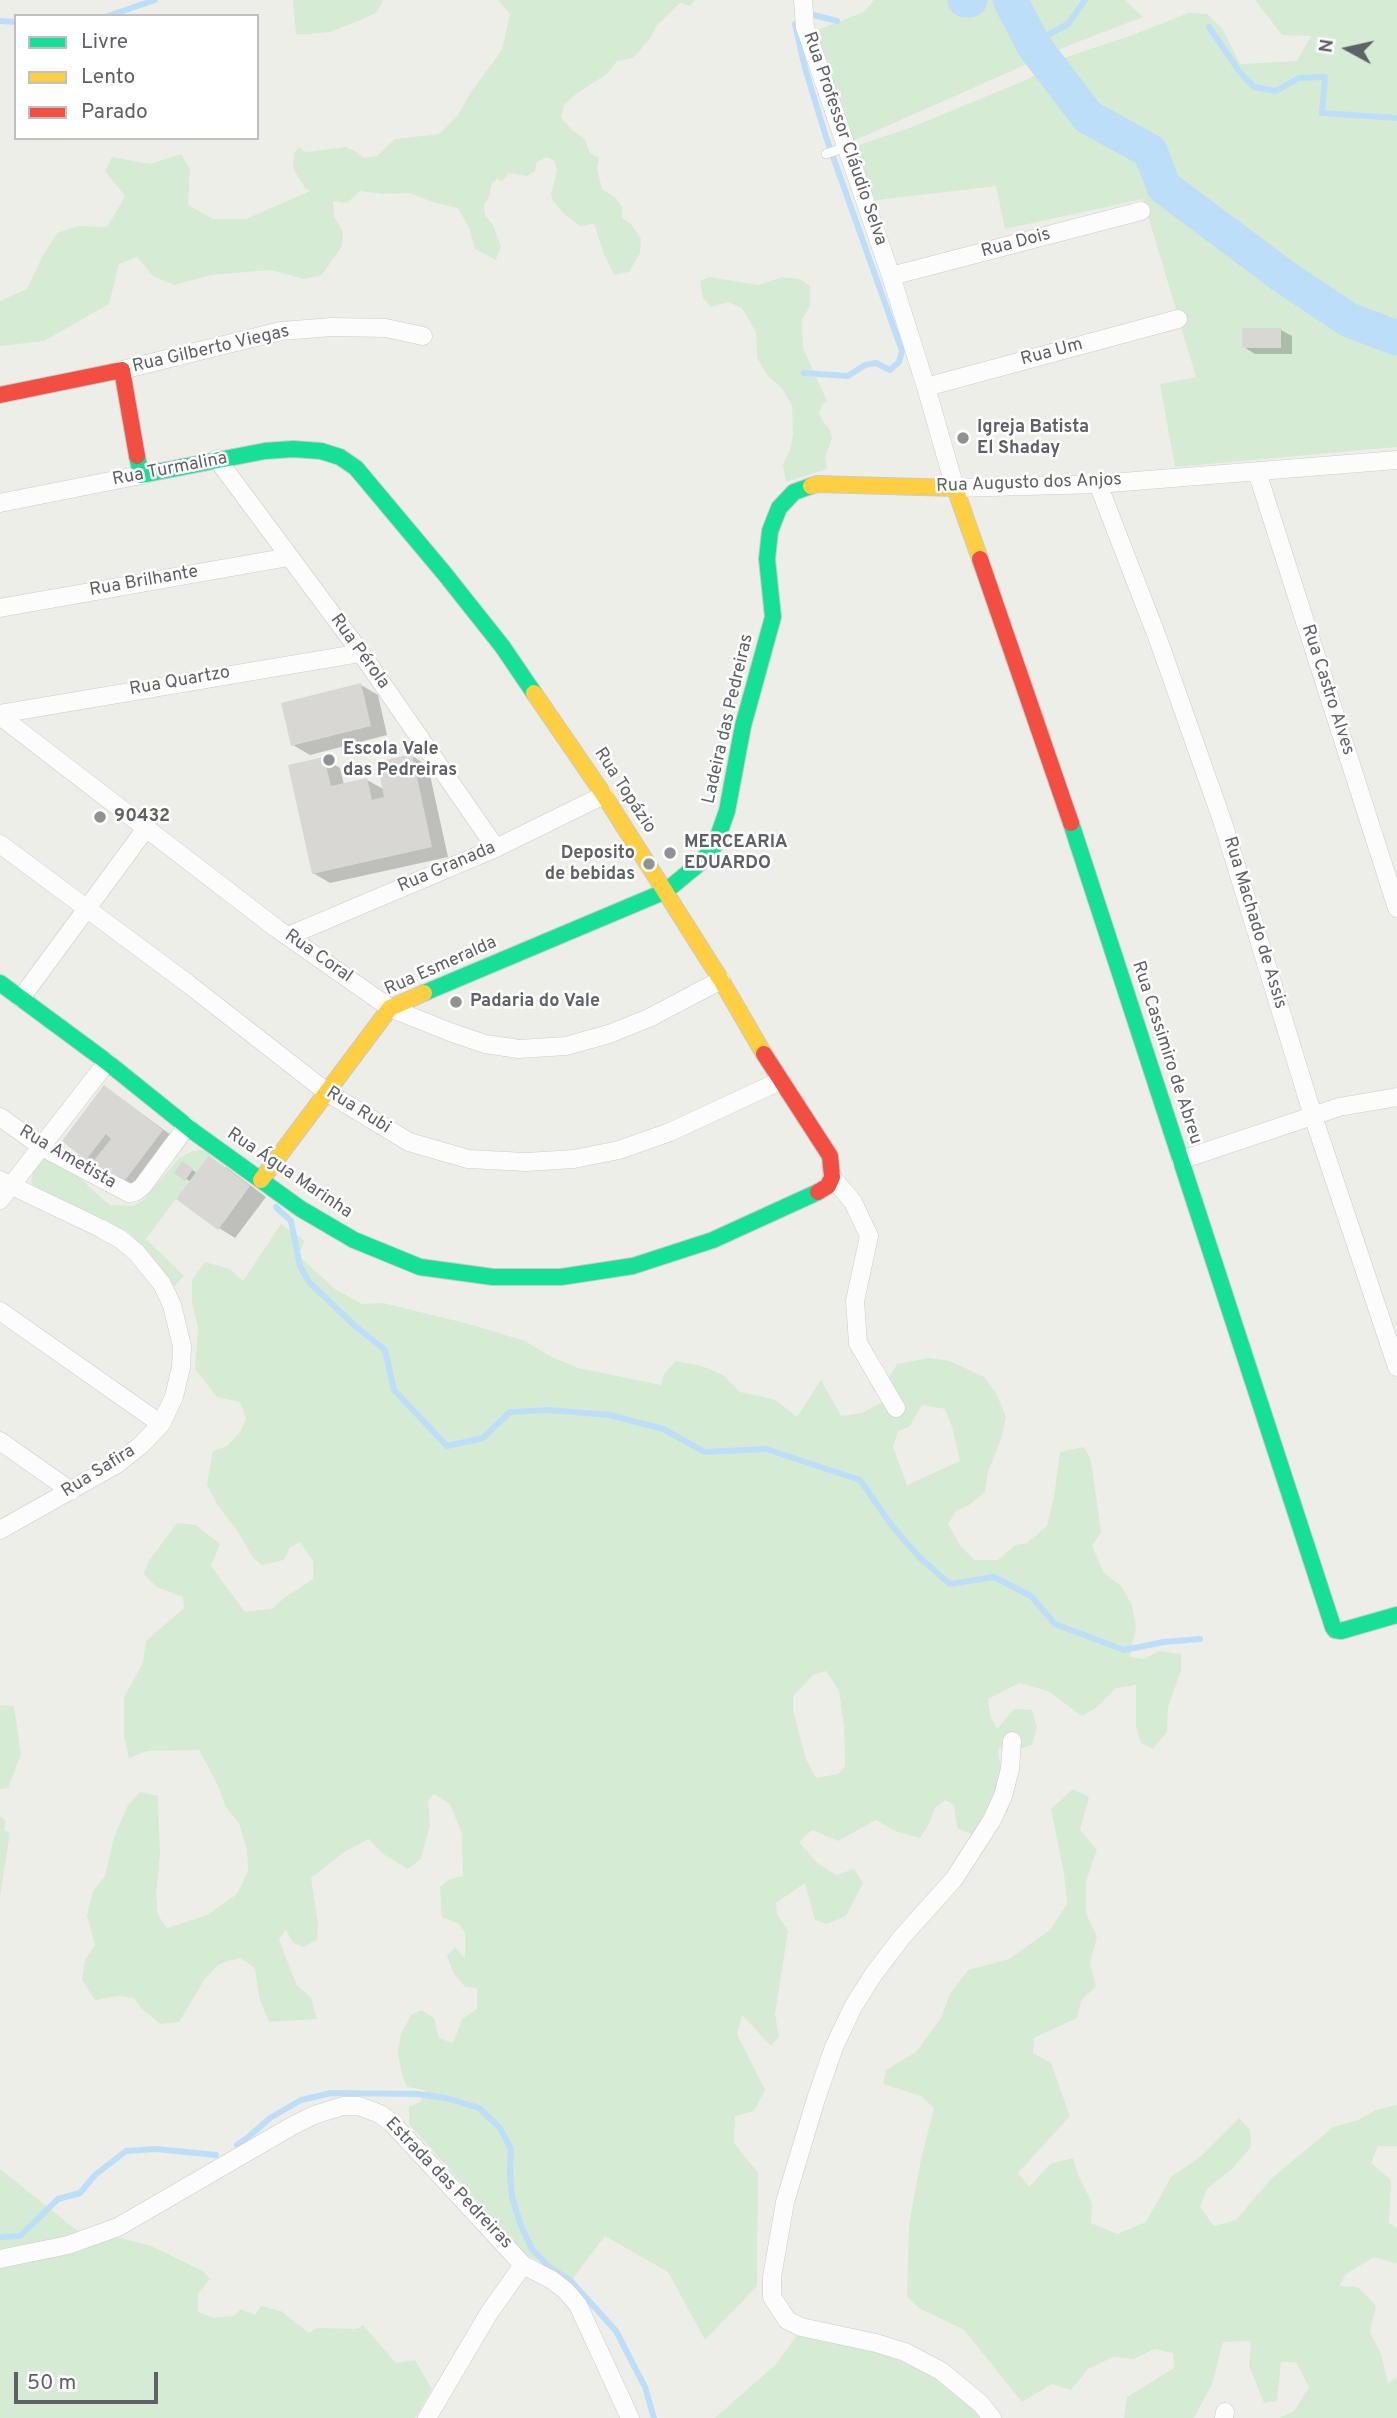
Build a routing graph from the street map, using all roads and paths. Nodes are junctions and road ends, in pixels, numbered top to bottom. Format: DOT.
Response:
graph roads {
  1 [pos="803,0"];
  2 [pos="1141,211"];
  3 [pos="891,276"];
  4 [pos="1178,318"];
  5 [pos="423,336"];
  6 [pos="122,370"];
  7 [pos="926,387"];
  8 [pos="0,395"];
  9 [pos="340,457"];
  10 [pos="217,460"];
  11 [pos="1397,460"];
  12 [pos="1257,472"];
  13 [pos="141,475"];
  14 [pos="1098,484"];
  15 [pos="955,488"];
  16 [pos="0,503"];
  17 [pos="289,557"];
  18 [pos="0,608"];
  19 [pos="773,617"];
  20 [pos="361,653"];
  21 [pos="0,715"];
  22 [pos="604,795"];
  23 [pos="147,827"];
  24 [pos="0,844"];
  25 [pos="496,848"];
  26 [pos="666,891"];
  27 [pos="87,908"];
  28 [pos="1397,908"];
  29 [pos="288,936"];
  30 [pos="722,981"];
  31 [pos="0,983"];
  32 [pos="21,998"];
  33 [pos="390,1008"];
  34 [pos="107,1062"];
  35 [pos="779,1082"];
  36 [pos="328,1093"];
  37 [pos="1397,1097"];
  38 [pos="1313,1116"];
  39 [pos="0,1117"];
  40 [pos="187,1126"];
  41 [pos="41,1147"];
  42 [pos="1181,1160"];
  43 [pos="832,1177"];
  44 [pos="261,1180"];
  45 [pos="4,1188"];
  46 [pos="0,1311"];
  47 [pos="1397,1367"];
  48 [pos="896,1408"];
  49 [pos="161,1424"];
  50 [pos="0,1441"];
  51 [pos="71,1491"];
  52 [pos="0,1530"];
  53 [pos="1397,1615"];
  54 [pos="1012,1741"];
  55 [pos="0,2259"];
  56 [pos="523,2265"];
  57 [pos="427,2418"];
  58 [pos="630,2418"];
  59 [pos="992,2418"];
  1 -- 3 [label="street, Rua Professor Cláudio Selva"];
  2 -- 3 [label="street, Rua Dois"];
  3 -- 7 [label="street, Rua Professor Cláudio Selva"];
  4 -- 7 [label="street, Rua Um"];
  5 -- 6 [label="street, Rua Gilberto Viegas"];
  6 -- 8 [label="street, Rua Gilberto Viegas"];
  6 -- 13 [label="street"];
  7 -- 15 [label="street, Rua Professor Cláudio Selva"];
  9 -- 10 [label="street, Rua Turmalina"];
  9 -- 22 [label="street, Rua Topázio"];
  10 -- 13 [label="street, Rua Turmalina"];
  10 -- 17 [label="street, Rua Pérola"];
  11 -- 12 [label="street, Rua Augusto dos Anjos"];
  12 -- 14 [label="street, Rua Augusto dos Anjos"];
  12 -- 28 [label="street, Rua Castro Alves"];
  13 -- 16 [label="street, Rua Turmalina"];
  14 -- 15 [label="street, Rua Augusto dos Anjos"];
  14 -- 38 [label="street, Rua Machado de Assis"];
  15 -- 19 [label="street, Rua Augusto dos Anjos"];
  15 -- 42 [label="street, Rua Cassimiro de Abreu"];
  17 -- 18 [label="street, Rua Brilhante"];
  17 -- 20 [label="street, Rua Pérola"];
  19 -- 26 [label="street, Ladeira das Pedreiras"];
  20 -- 21 [label="street, Rua Quartzo"];
  20 -- 25 [label="street, Rua Pérola"];
  21 -- 23 [label="street, Rua Coral"];
  22 -- 25 [label="street, Rua Granada"];
  22 -- 26 [label="street, Rua Topázio"];
  23 -- 27 [label="street"];
  23 -- 29 [label="street, Rua Coral"];
  24 -- 27 [label="street, Rua Rubi"];
  25 -- 29 [label="street, Rua Granada"];
  26 -- 30 [label="street, Rua Topázio"];
  26 -- 33 [label="street, Rua Esmeralda"];
  27 -- 32 [label="street"];
  27 -- 36 [label="street, Rua Rubi"];
  29 -- 33 [label="street, Rua Coral"];
  30 -- 33 [label="street, Rua Coral"];
  30 -- 35 [label="street, Rua Topázio"];
  31 -- 32 [label="street, Rua Água Marinha"];
  32 -- 34 [label="street, Rua Água Marinha"];
  33 -- 36 [label="street, Rua Esmeralda"];
  34 -- 40 [label="street, Rua Água Marinha"];
  34 -- 41 [label="street"];
  35 -- 36 [label="street, Rua Rubi"];
  35 -- 43 [label="street, Rua Topázio"];
  36 -- 44 [label="street, Rua Esmeralda"];
  37 -- 38 [label="street"];
  38 -- 42 [label="street"];
  38 -- 47 [label="street, Rua Machado de Assis"];
  39 -- 41 [label="street, Rua Ametista"];
  40 -- 41 [label="street, Rua Ametista"];
  40 -- 44 [label="street, Rua Água Marinha"];
  41 -- 45 [label="street"];
  42 -- 53 [label="street, Rua Cassimiro de Abreu"];
  43 -- 44 [label="street, Rua Água Marinha"];
  43 -- 48 [label="street"];
  45 -- 49 [label="street, Rua Safira"];
  46 -- 49 [label="street"];
  49 -- 51 [label="street, Rua Safira"];
  50 -- 51 [label="street"];
  51 -- 52 [label="street, Rua Safira"];
  54 -- 59 [label="street"];
  55 -- 56 [label="street, Estrada das Pedreiras"];
  56 -- 57 [label="street"];
  56 -- 58 [label="street, Estrada das Pedreiras"];
}
